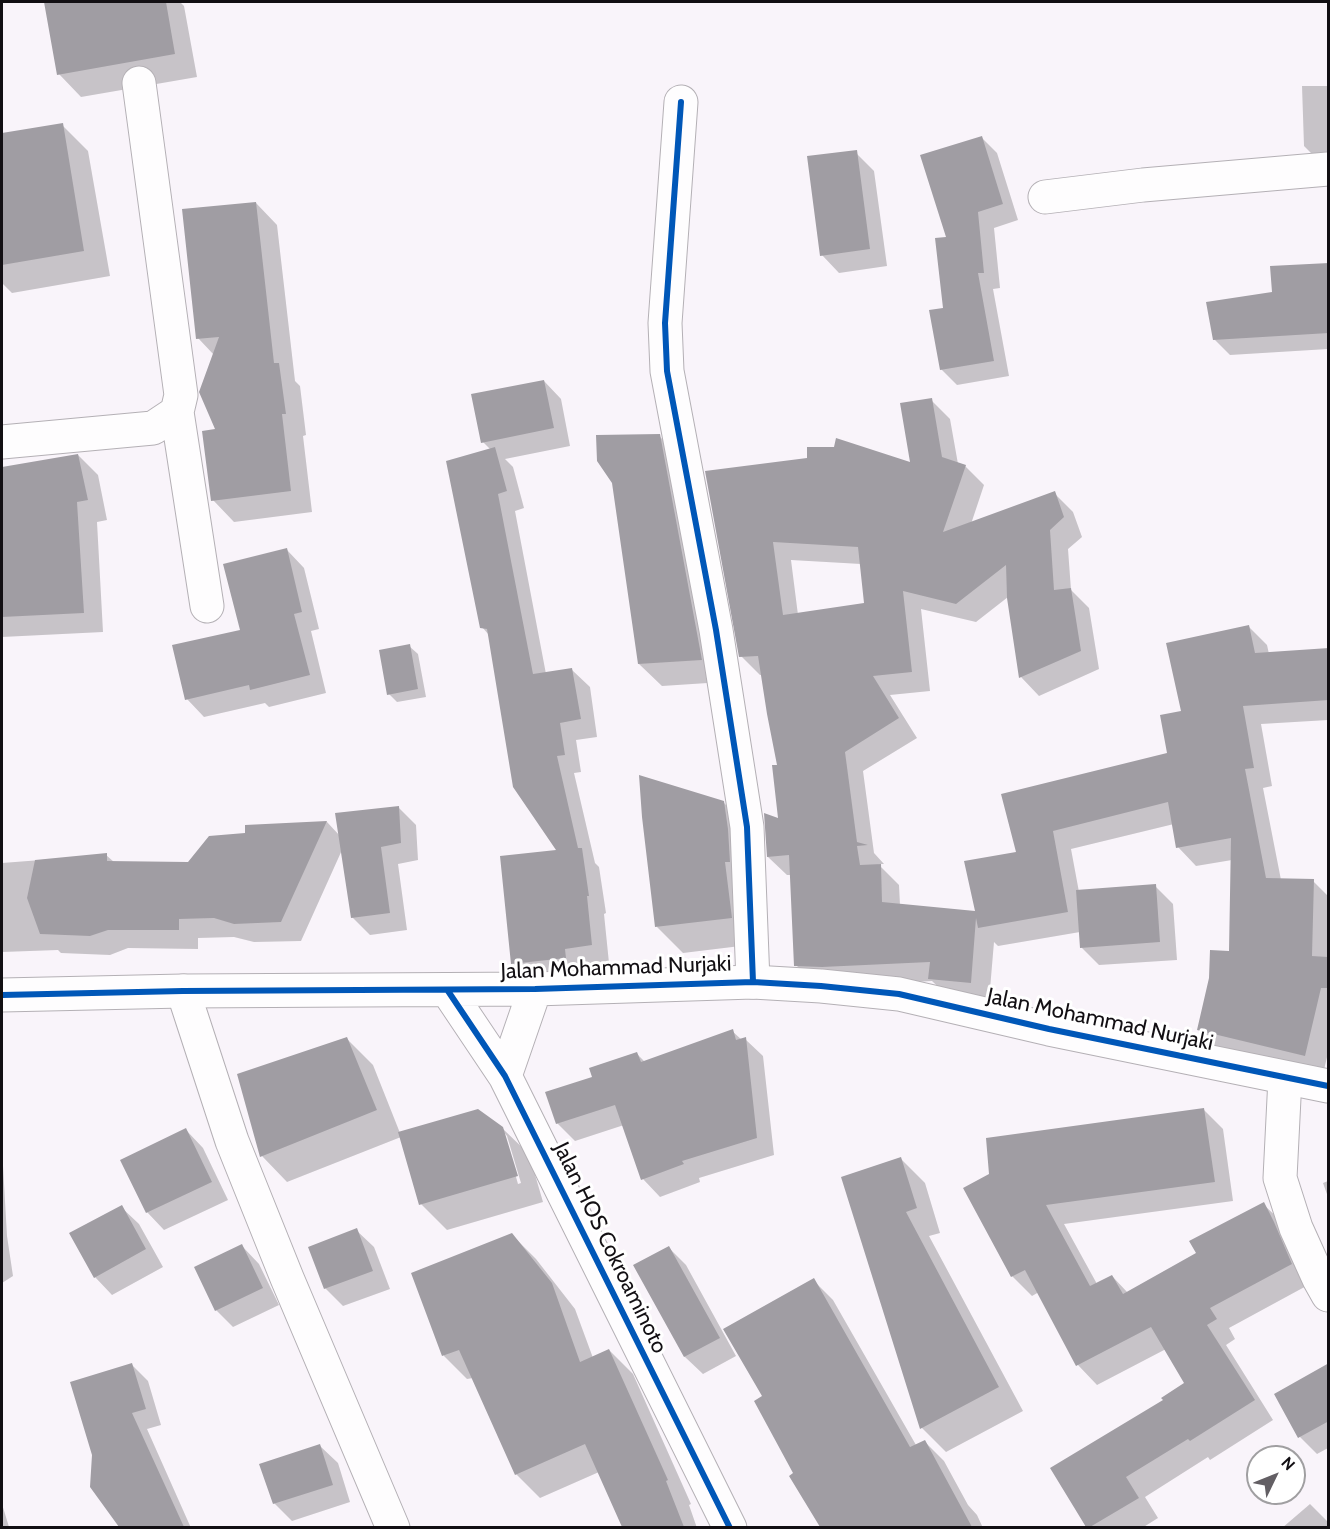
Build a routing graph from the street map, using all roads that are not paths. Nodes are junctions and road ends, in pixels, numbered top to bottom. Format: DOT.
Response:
graph roads {
  1 [pos="139,83"];
  2 [pos="681,102"];
  3 [pos="1329,170"];
  4 [pos="1045,197"];
  5 [pos="177,412"];
  6 [pos="2,442"];
  7 [pos="207,606"];
  8 [pos="753,982"];
  9 [pos="535,989"];
  10 [pos="183,991"];
  11 [pos="448,991"];
  12 [pos="2,995"];
  13 [pos="505,1076"];
  14 [pos="1285,1078"];
  15 [pos="1329,1086"];
  16 [pos="1329,1294"];
  17 [pos="393,1527"];
  18 [pos="730,1527"];
  1 -- 5 [label="street"];
  2 -- 8 [label="street"];
  3 -- 4 [label="street"];
  5 -- 6 [label="street"];
  5 -- 7 [label="street"];
  8 -- 9 [label="street, Jalan Mohammad Nurjaki"];
  8 -- 14 [label="street, Jalan Mohammad Nurjaki"];
  9 -- 11 [label="street, Jalan Mohammad Nurjaki"];
  9 -- 13 [label="street"];
  10 -- 11 [label="street, Jalan Mohammad Nurjaki"];
  10 -- 12 [label="street, Jalan Mohammad Nurjaki"];
  10 -- 17 [label="street"];
  11 -- 13 [label="street, Jalan HOS Cokroaminoto"];
  13 -- 18 [label="street, Jalan HOS Cokroaminoto"];
  14 -- 15 [label="street, Jalan Mohammad Nurjaki"];
  14 -- 16 [label="street"];
}
